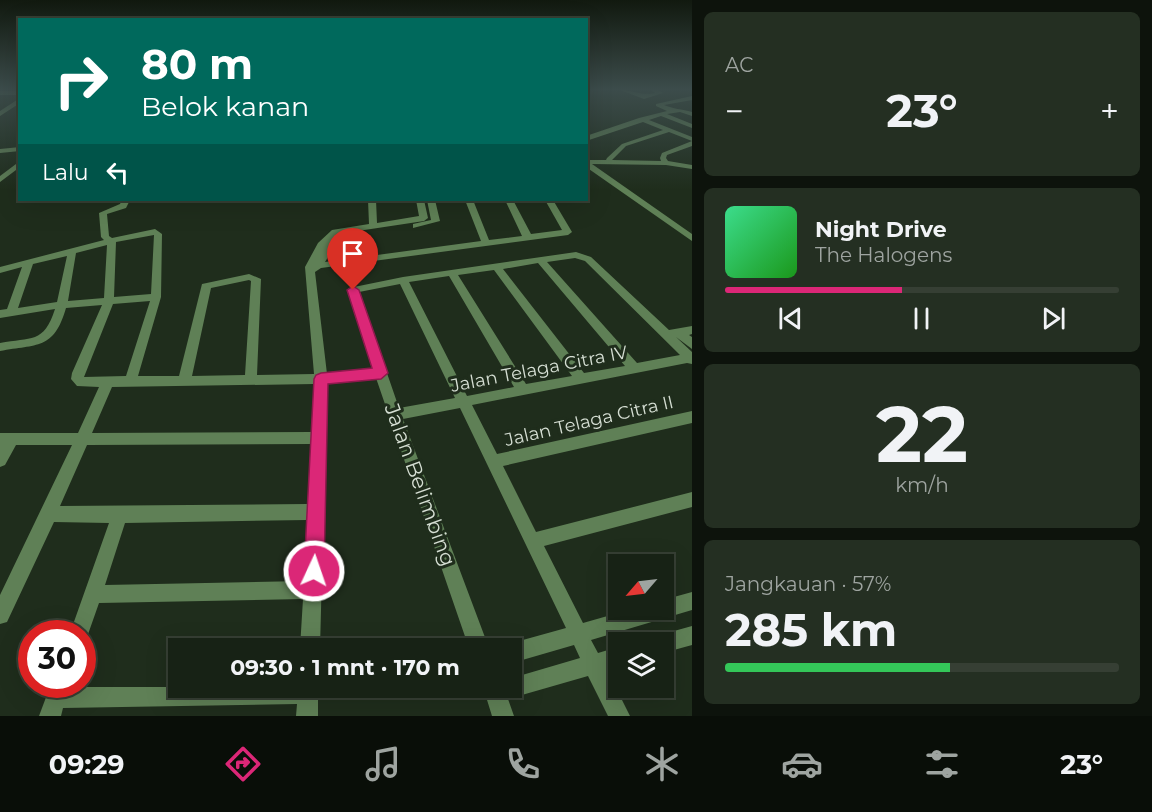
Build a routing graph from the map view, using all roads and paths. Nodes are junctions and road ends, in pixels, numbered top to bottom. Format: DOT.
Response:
graph roads {
  1 [pos="629,123"];
  2 [pos="652,123"];
  3 [pos="669,130"];
  4 [pos="588,139"];
  5 [pos="692,141"];
  6 [pos="18,149"];
  7 [pos="0,151"];
  8 [pos="588,157"];
  9 [pos="609,159"];
  10 [pos="646,162"];
  11 [pos="588,163"];
  12 [pos="666,163"];
  13 [pos="588,164"];
  14 [pos="18,166"];
  15 [pos="692,167"];
  16 [pos="0,180"];
  17 [pos="126,201"];
  18 [pos="372,201"];
  19 [pos="420,201"];
  20 [pos="431,201"];
  21 [pos="469,201"];
  22 [pos="510,201"];
  23 [pos="550,201"];
  24 [pos="373,226"];
  25 [pos="528,238"];
  26 [pos="692,238"];
  27 [pos="112,241"];
  28 [pos="328,242"];
  29 [pos="486,243"];
  30 [pos="72,252"];
  31 [pos="540,260"];
  32 [pos="29,262"];
  33 [pos="496,266"];
  34 [pos="313,268"];
  35 [pos="0,270"];
  36 [pos="452,273"];
  37 [pos="403,280"];
  38 [pos="156,297"];
  39 [pos="109,302"];
  40 [pos="61,305"];
  41 [pos="5,313"];
  42 [pos="692,330"];
  43 [pos="679,332"];
  44 [pos="666,335"];
  45 [pos="0,347"];
  46 [pos="691,354"];
  47 [pos="635,369"];
  48 [pos="381,373"];
  49 [pos="321,379"];
  50 [pos="582,379"];
  51 [pos="131,380"];
  52 [pos="185,380"];
  53 [pos="251,380"];
  54 [pos="108,381"];
  55 [pos="523,390"];
  56 [pos="464,402"];
  57 [pos="395,415"];
  58 [pos="692,417"];
  59 [pos="84,438"];
  60 [pos="320,438"];
  61 [pos="7,439"];
  62 [pos="0,460"];
  63 [pos="494,460"];
  64 [pos="692,499"];
  65 [pos="316,513"];
  66 [pos="49,514"];
  67 [pos="120,515"];
  68 [pos="532,540"];
  69 [pos="313,590"];
  70 [pos="92,594"];
  71 [pos="692,601"];
  72 [pos="0,615"];
  73 [pos="83,620"];
  74 [pos="579,633"];
  75 [pos="692,635"];
  76 [pos="311,638"];
  77 [pos="475,638"];
  78 [pos="674,641"];
  79 [pos="522,650"];
  80 [pos="608,660"];
  81 [pos="594,664"];
  82 [pos="522,683"];
  83 [pos="168,695"];
  84 [pos="308,698"];
  85 [pos="497,698"];
  86 [pos="56,699"];
  87 [pos="307,716"];
  88 [pos="503,716"];
  89 [pos="620,716"];
  1 -- 4 [label="street"];
  2 -- 3 [label="street"];
  3 -- 5 [label="street"];
  3 -- 9 [label="street"];
  5 -- 12 [label="street"];
  6 -- 7 [label="street"];
  8 -- 9 [label="street"];
  9 -- 10 [label="street"];
  10 -- 11 [label="street"];
  10 -- 12 [label="street"];
  12 -- 15 [label="street"];
  13 -- 26 [label="street"];
  14 -- 16 [label="street"];
  17 -- 27 [label="street"];
  18 -- 24 [label="street"];
  19 -- 24 [label="street"];
  20 -- 28 [label="street"];
  21 -- 29 [label="street"];
  22 -- 25 [label="street"];
  23 -- 25 [label="street"];
  24 -- 28 [label="street"];
  25 -- 29 [label="street"];
  27 -- 30 [label="street"];
  27 -- 38 [label="street"];
  27 -- 39 [label="street"];
  28 -- 34 [label="street"];
  29 -- 34 [label="street"];
  30 -- 32 [label="street"];
  30 -- 40 [label="street"];
  31 -- 33 [label="street"];
  31 -- 44 [label="street"];
  31 -- 47 [label="street"];
  32 -- 35 [label="street"];
  32 -- 41 [label="street"];
  33 -- 36 [label="street"];
  33 -- 50 [label="street"];
  34 -- 49 [label="street"];
  36 -- 37 [label="street"];
  36 -- 55 [label="street"];
  37 -- 48 [label="street, Jalan Belimbing"];
  37 -- 56 [label="street"];
  38 -- 39 [label="street"];
  38 -- 51 [label="street"];
  39 -- 40 [label="street"];
  39 -- 54 [label="street"];
  40 -- 41 [label="street"];
  40 -- 45 [label="street"];
  42 -- 43 [label="street"];
  43 -- 44 [label="street"];
  43 -- 46 [label="street"];
  44 -- 46 [label="street"];
  46 -- 47 [label="street, Jalan Telaga Citra IV"];
  47 -- 50 [label="street, Jalan Telaga Citra IV"];
  48 -- 49 [label="street"];
  48 -- 57 [label="street, Jalan Belimbing"];
  49 -- 53 [label="street"];
  49 -- 60 [label="street"];
  50 -- 55 [label="street, Jalan Telaga Citra IV"];
  51 -- 52 [label="street"];
  51 -- 54 [label="street"];
  52 -- 53 [label="street"];
  52 -- 53 [label="street"];
  54 -- 59 [label="street"];
  55 -- 56 [label="street, Jalan Telaga Citra IV"];
  56 -- 57 [label="street, Jalan Telaga Citra IV"];
  56 -- 63 [label="street"];
  57 -- 77 [label="street, Jalan Belimbing"];
  58 -- 63 [label="street, Jalan Telaga Citra II"];
  59 -- 60 [label="street"];
  59 -- 61 [label="street"];
  59 -- 66 [label="street"];
  60 -- 65 [label="street"];
  61 -- 62 [label="street"];
  63 -- 68 [label="street"];
  64 -- 68 [label="street"];
  65 -- 67 [label="street"];
  65 -- 69 [label="street"];
  66 -- 67 [label="street"];
  66 -- 72 [label="street"];
  67 -- 70 [label="street"];
  68 -- 74 [label="street"];
  69 -- 70 [label="street"];
  69 -- 76 [label="street"];
  70 -- 73 [label="street"];
  71 -- 74 [label="street"];
  74 -- 79 [label="street"];
  74 -- 81 [label="street"];
  75 -- 78 [label="street"];
  80 -- 81 [label="street"];
  81 -- 82 [label="street"];
  81 -- 89 [label="street"];
  83 -- 86 [label="street"];
  84 -- 87 [label="street"];
  85 -- 88 [label="street"];
}
